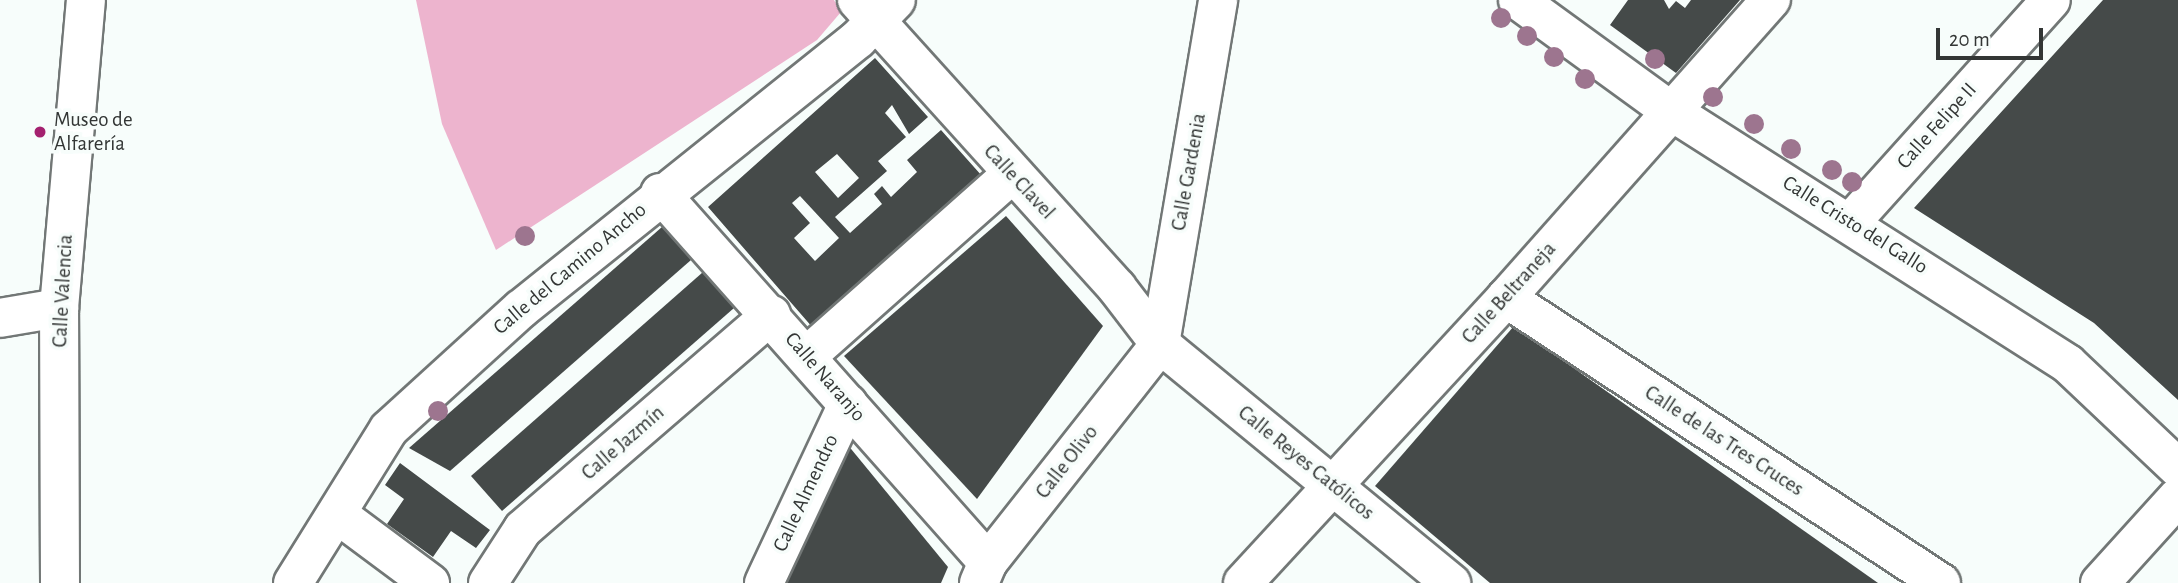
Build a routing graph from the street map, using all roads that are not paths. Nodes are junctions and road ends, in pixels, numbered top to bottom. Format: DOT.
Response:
graph roads {
  1 [pos="86,0"];
  2 [pos="1218,0"];
  3 [pos="1518,0"];
  4 [pos="1771,0"];
  5 [pos="2051,0"];
  6 [pos="876,8"];
  7 [pos="1671,110"];
  8 [pos="1012,174"];
  9 [pos="660,193"];
  10 [pos="1852,222"];
  11 [pos="1506,298"];
  12 [pos="59,308"];
  13 [pos="771,315"];
  14 [pos="0,318"];
  15 [pos="1160,344"];
  16 [pos="808,355"];
  17 [pos="848,404"];
  18 [pos="2178,468"];
  19 [pos="1333,483"];
  20 [pos="2178,497"];
  21 [pos="337,514"];
  22 [pos="984,573"];
  23 [pos="309,579"];
  24 [pos="60,583"];
  25 [pos="430,583"];
  26 [pos="488,583"];
  27 [pos="764,583"];
  28 [pos="1243,583"];
  29 [pos="1451,583"];
  30 [pos="1941,583"];
  31 [pos="2100,583"];
  1 -- 12 [label="street, Calle Valencia"];
  2 -- 15 [label="street, Calle Gardenia"];
  3 -- 7 [label="street, Calle Cristo del Gallo"];
  4 -- 7 [label="street, Calle Beltraneja"];
  5 -- 10 [label="street, Calle Felipe II"];
  6 -- 8 [label="street, Calle Clavel"];
  6 -- 9 [label="street, Calle del Camino Ancho"];
  7 -- 10 [label="street, Calle Cristo del Gallo"];
  7 -- 11 [label="street, Calle Beltraneja"];
  8 -- 15 [label="street, Calle Clavel"];
  8 -- 16 [label="street"];
  9 -- 13 [label="street, Calle Naranjo"];
  9 -- 21 [label="street, Calle del Camino Ancho"];
  10 -- 18 [label="street, Calle Cristo del Gallo"];
  11 -- 19 [label="street, Calle Beltraneja"];
  11 -- 30 [label="street, Calle de las Tres Cruces"];
  12 -- 14 [label="street"];
  12 -- 24 [label="street, Calle Valencia"];
  13 -- 16 [label="street, Calle Naranjo"];
  13 -- 26 [label="street, Calle Jazmín"];
  15 -- 19 [label="street, Calle Reyes Católicos"];
  15 -- 22 [label="street, Calle Olivo"];
  16 -- 17 [label="street, Calle Naranjo"];
  17 -- 22 [label="street, Calle Naranjo"];
  17 -- 27 [label="street, Calle Almendro"];
  19 -- 28 [label="street, Calle Beltraneja"];
  19 -- 29 [label="street, Calle Reyes Católicos"];
  20 -- 31 [label="street"];
  21 -- 23 [label="street, Calle del Camino Ancho"];
  21 -- 25 [label="street"];
}
